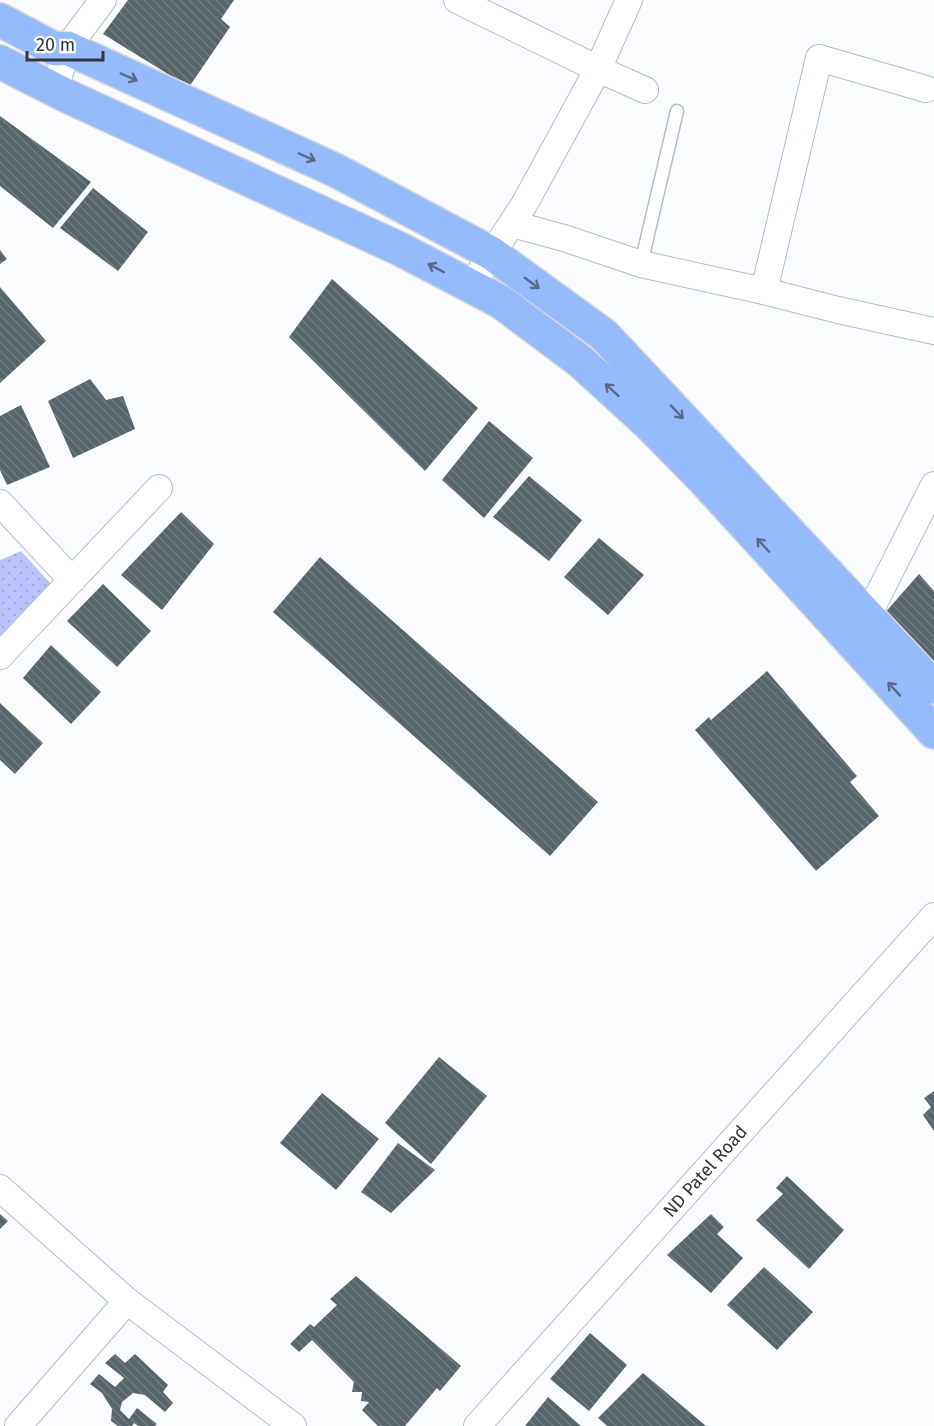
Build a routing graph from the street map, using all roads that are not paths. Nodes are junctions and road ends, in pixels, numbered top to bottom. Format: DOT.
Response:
graph roads {
  1 [pos="103,0"];
  2 [pos="457,0"];
  3 [pos="629,0"];
  4 [pos="0,20"];
  5 [pos="67,48"];
  6 [pos="0,62"];
  7 [pos="598,69"];
  8 [pos="926,89"];
  9 [pos="55,90"];
  10 [pos="645,90"];
  11 [pos="677,111"];
  12 [pos="512,224"];
  13 [pos="491,253"];
  14 [pos="641,264"];
  15 [pos="471,286"];
  16 [pos="764,291"];
  17 [pos="934,331"];
  18 [pos="934,484"];
  19 [pos="159,488"];
  20 [pos="0,515"];
  21 [pos="72,580"];
  22 [pos="868,615"];
  23 [pos="852,644"];
  24 [pos="0,656"];
  25 [pos="934,687"];
  26 [pos="934,732"];
  27 [pos="934,916"];
  28 [pos="0,1188"];
  29 [pos="127,1301"];
  30 [pos="18,1426"];
  31 [pos="293,1426"];
  32 [pos="477,1426"];
  1 -- 5 [label="street"];
  2 -- 7 [label="street"];
  3 -- 7 [label="street"];
  4 -- 5 [label="highway"];
  5 -- 9 [label="street"];
  5 -- 13 [label="highway, one-way"];
  6 -- 9 [label="highway"];
  7 -- 10 [label="street"];
  7 -- 12 [label="street"];
  8 -- 16 [label="street"];
  15 -- 9 [label="highway, one-way"];
  11 -- 14 [label="lane"];
  12 -- 13 [label="street"];
  12 -- 14 [label="street"];
  13 -- 15 [label="street"];
  13 -- 22 [label="highway, one-way"];
  14 -- 16 [label="street"];
  23 -- 15 [label="highway, one-way"];
  16 -- 17 [label="street"];
  18 -- 22 [label="street"];
  19 -- 21 [label="street"];
  20 -- 21 [label="street"];
  21 -- 24 [label="street"];
  22 -- 23 [label="street"];
  22 -- 25 [label="highway"];
  26 -- 23 [label="highway, one-way"];
  27 -- 32 [label="street, ND Patel Road"];
  28 -- 29 [label="street"];
  29 -- 30 [label="street"];
  29 -- 31 [label="street"];
}
